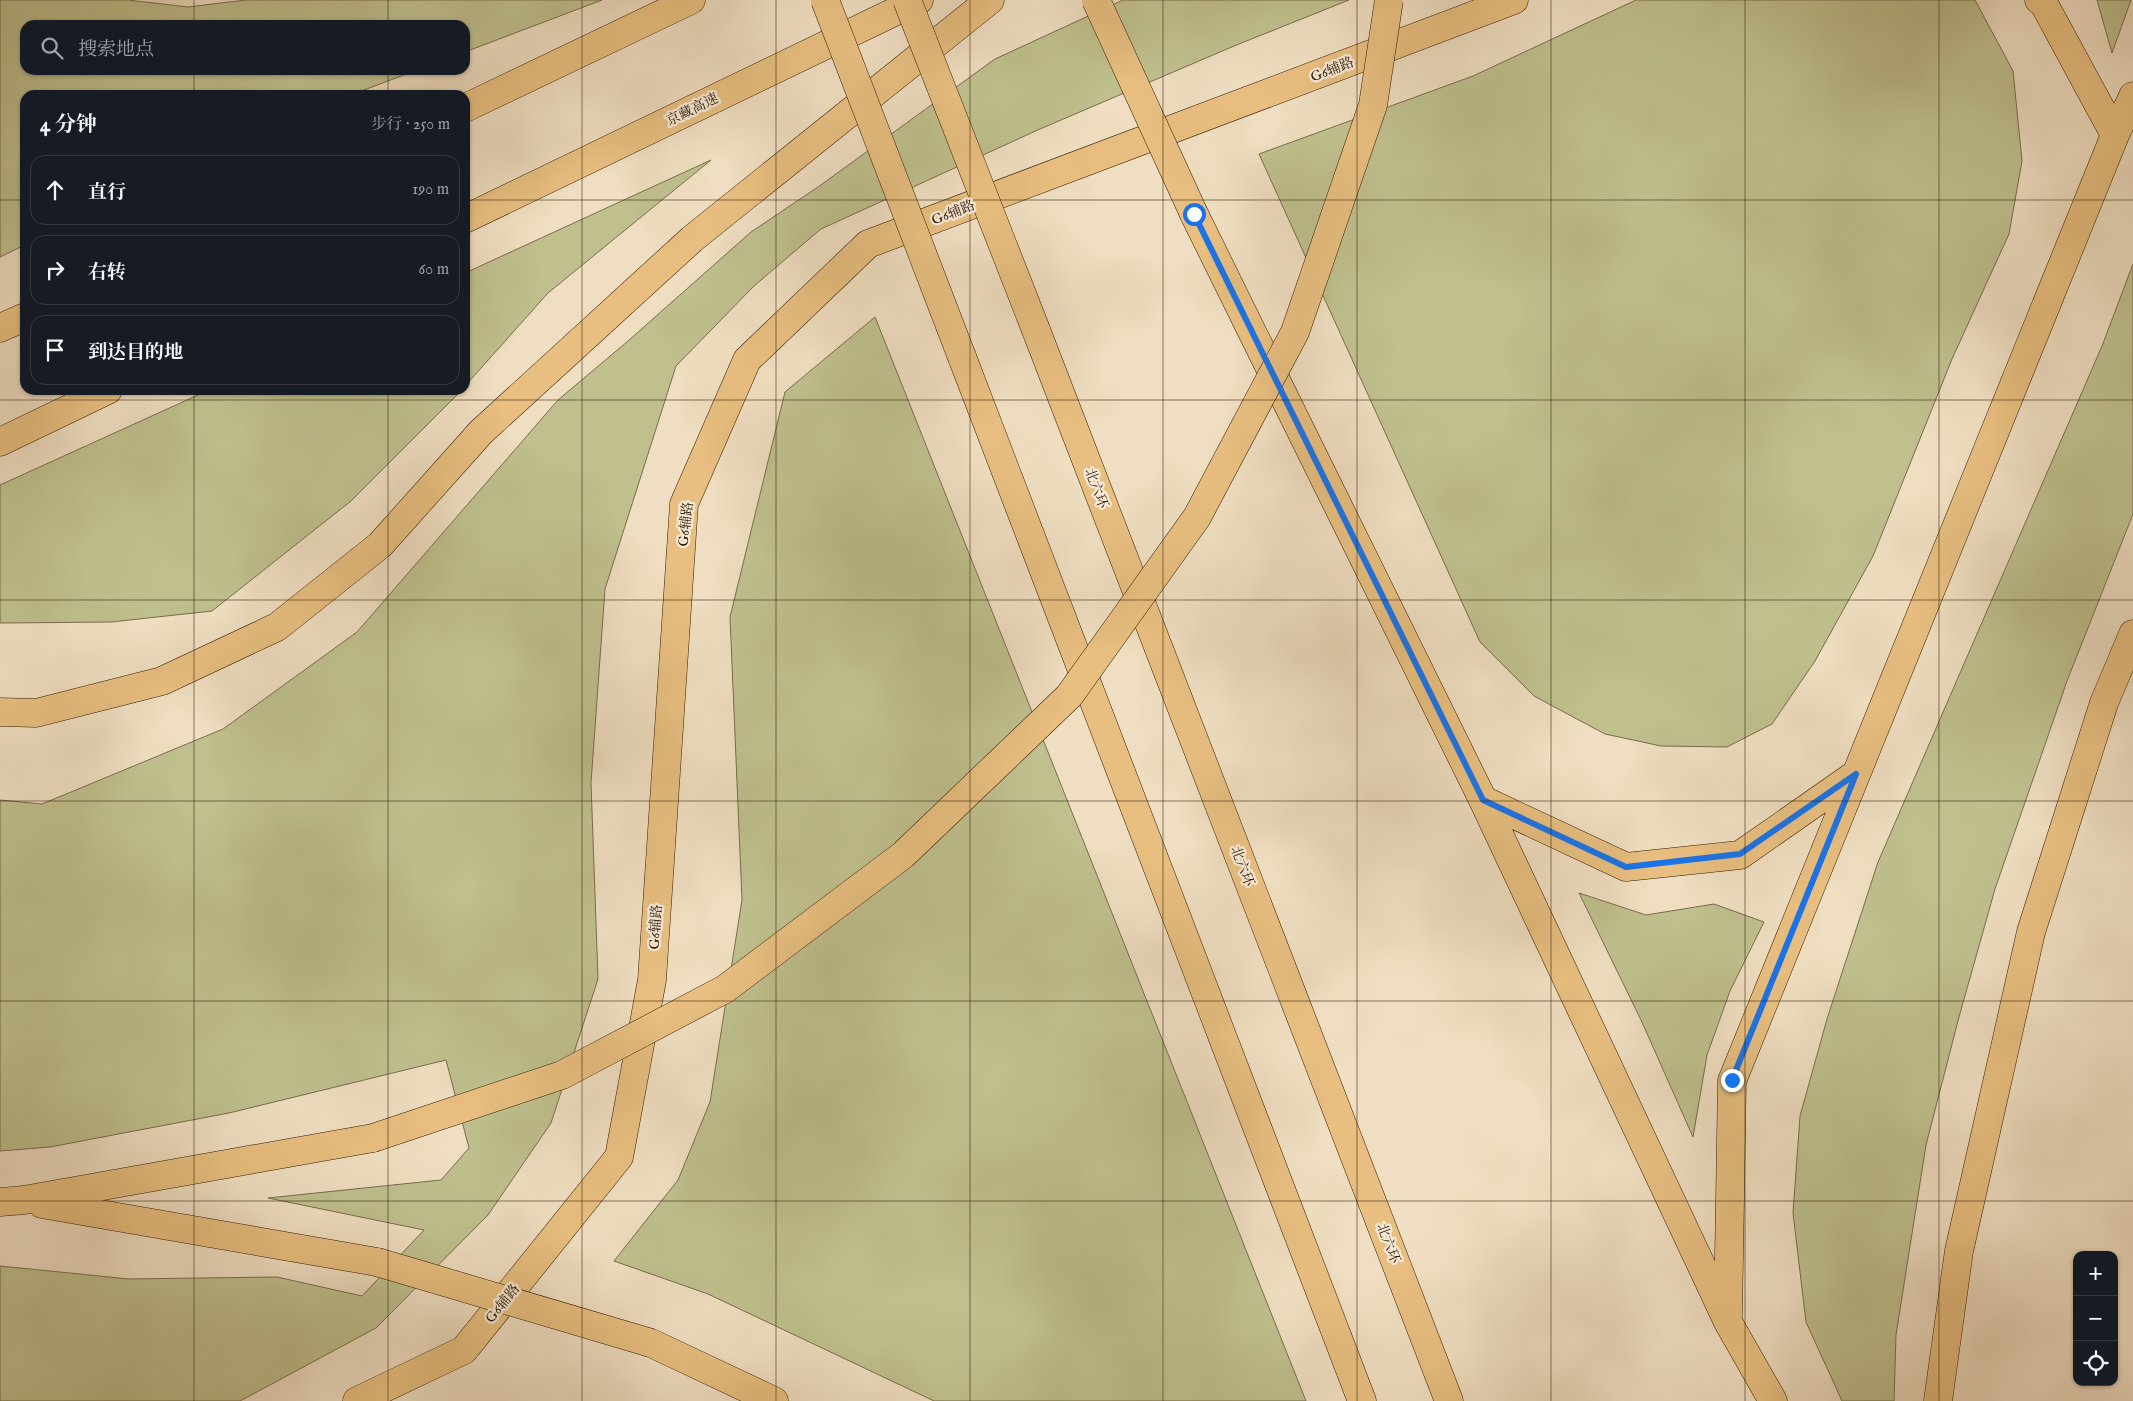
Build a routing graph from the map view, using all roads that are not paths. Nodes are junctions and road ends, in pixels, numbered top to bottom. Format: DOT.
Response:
graph roads {
  1 [pos="691,0"];
  2 [pos="825,0"];
  3 [pos="907,0"];
  4 [pos="919,0"];
  5 [pos="990,0"];
  6 [pos="1096,0"];
  7 [pos="1389,0"];
  8 [pos="1514,0"];
  9 [pos="2039,0"];
  10 [pos="2133,96"];
  11 [pos="470,106"];
  12 [pos="2115,135"];
  13 [pos="470,216"];
  14 [pos="20,319"];
  15 [pos="0,328"];
  16 [pos="98,395"];
  17 [pos="0,442"];
  18 [pos="2133,634"];
  19 [pos="0,712"];
  20 [pos="1856,774"];
  21 [pos="1483,800"];
  22 [pos="12,1201"];
  23 [pos="1728,1322"];
  24 [pos="357,1401"];
  25 [pos="774,1401"];
  26 [pos="1362,1401"];
  27 [pos="1449,1401"];
  28 [pos="1773,1401"];
  29 [pos="1938,1401"];
  1 -- 11 [label="main road"];
  2 -- 26 [label="main road, bridge"];
  3 -- 27 [label="main road, 北六环, bridge"];
  4 -- 13 [label="main road, 京藏高速"];
  5 -- 19 [label="main road"];
  6 -- 21 [label="main road, bridge"];
  7 -- 22 [label="main road, bridge"];
  8 -- 24 [label="main road, G6辅路"];
  9 -- 12 [label="main road"];
  10 -- 12 [label="main road"];
  12 -- 20 [label="main road"];
  14 -- 15 [label="main road"];
  16 -- 17 [label="main road"];
  18 -- 29 [label="main road"];
  20 -- 21 [label="main road"];
  20 -- 23 [label="main road"];
  21 -- 23 [label="main road"];
  22 -- 25 [label="main road, bridge"];
  23 -- 28 [label="main road"];
}
